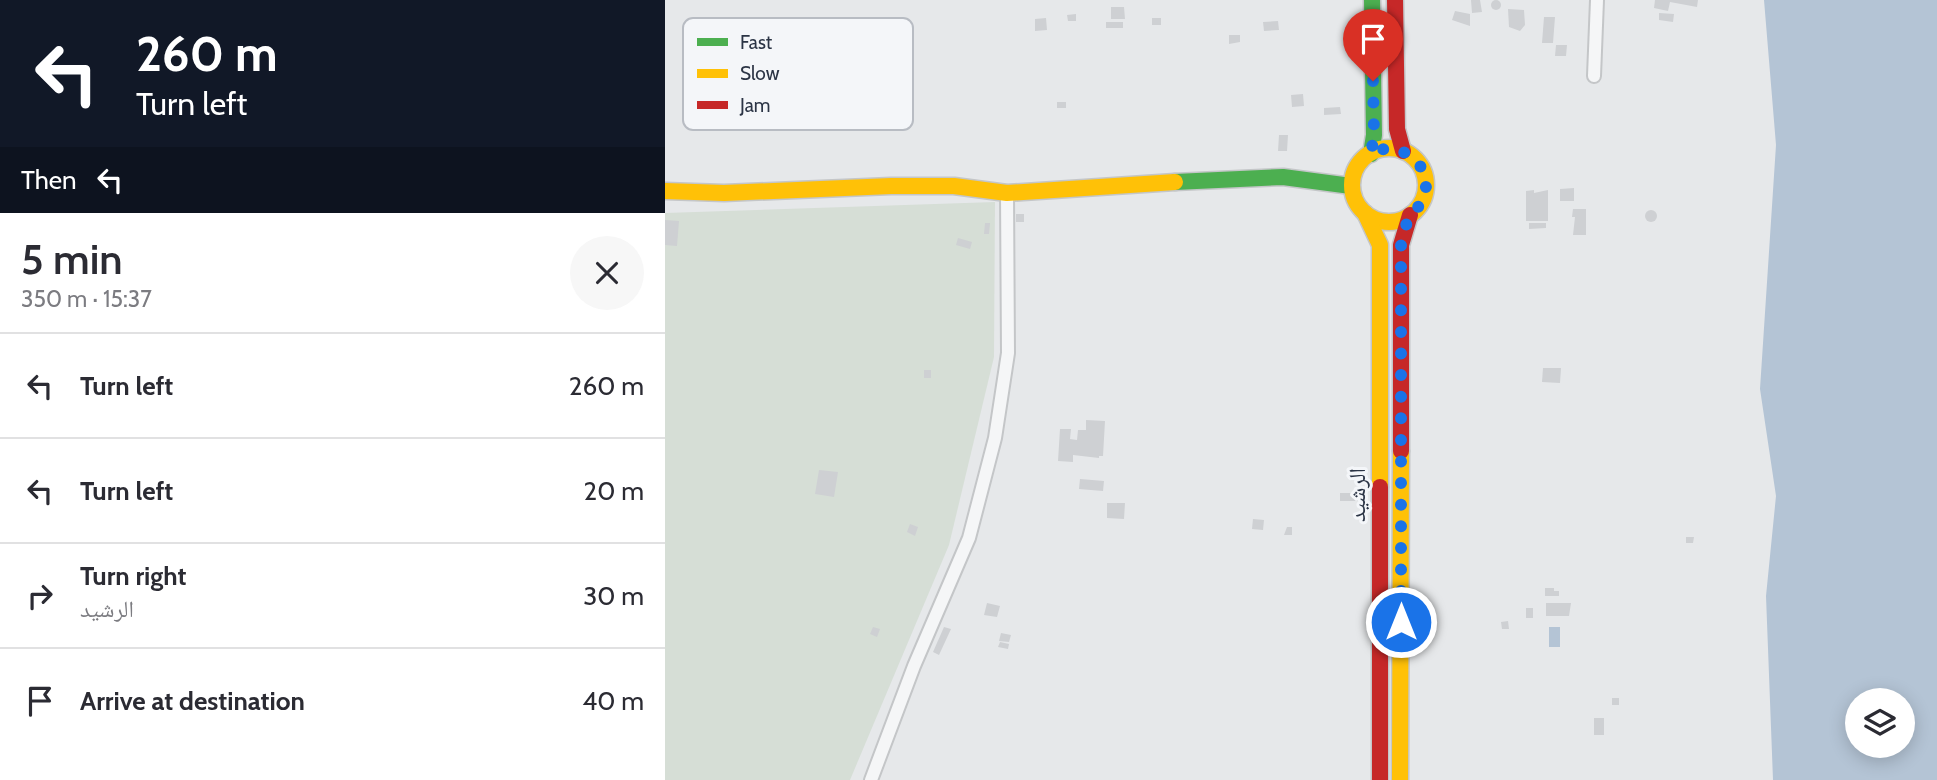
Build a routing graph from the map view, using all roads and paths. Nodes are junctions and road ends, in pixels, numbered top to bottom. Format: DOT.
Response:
graph roads {
  1 [pos="1372,0"];
  2 [pos="1395,0"];
  3 [pos="1597,0"];
  4 [pos="1594,76"];
  5 [pos="1403,151"];
  6 [pos="1371,154"];
  7 [pos="1351,186"];
  8 [pos="665,191"];
  9 [pos="1006,193"];
  10 [pos="1365,213"];
  11 [pos="1410,215"];
  12 [pos="871,780"];
  13 [pos="1380,780"];
  14 [pos="1400,780"];
  1 -- 6 [label="street"];
  2 -- 5 [label="street"];
  3 -- 4 [label="street"];
  5 -- 6 [label="street"];
  5 -- 11 [label="street"];
  6 -- 7 [label="street"];
  7 -- 9 [label="street"];
  7 -- 10 [label="street"];
  8 -- 9 [label="street"];
  9 -- 12 [label="street"];
  10 -- 11 [label="street"];
  10 -- 13 [label="street, الرشيد"];
  11 -- 14 [label="street, الرشيد"];
}
